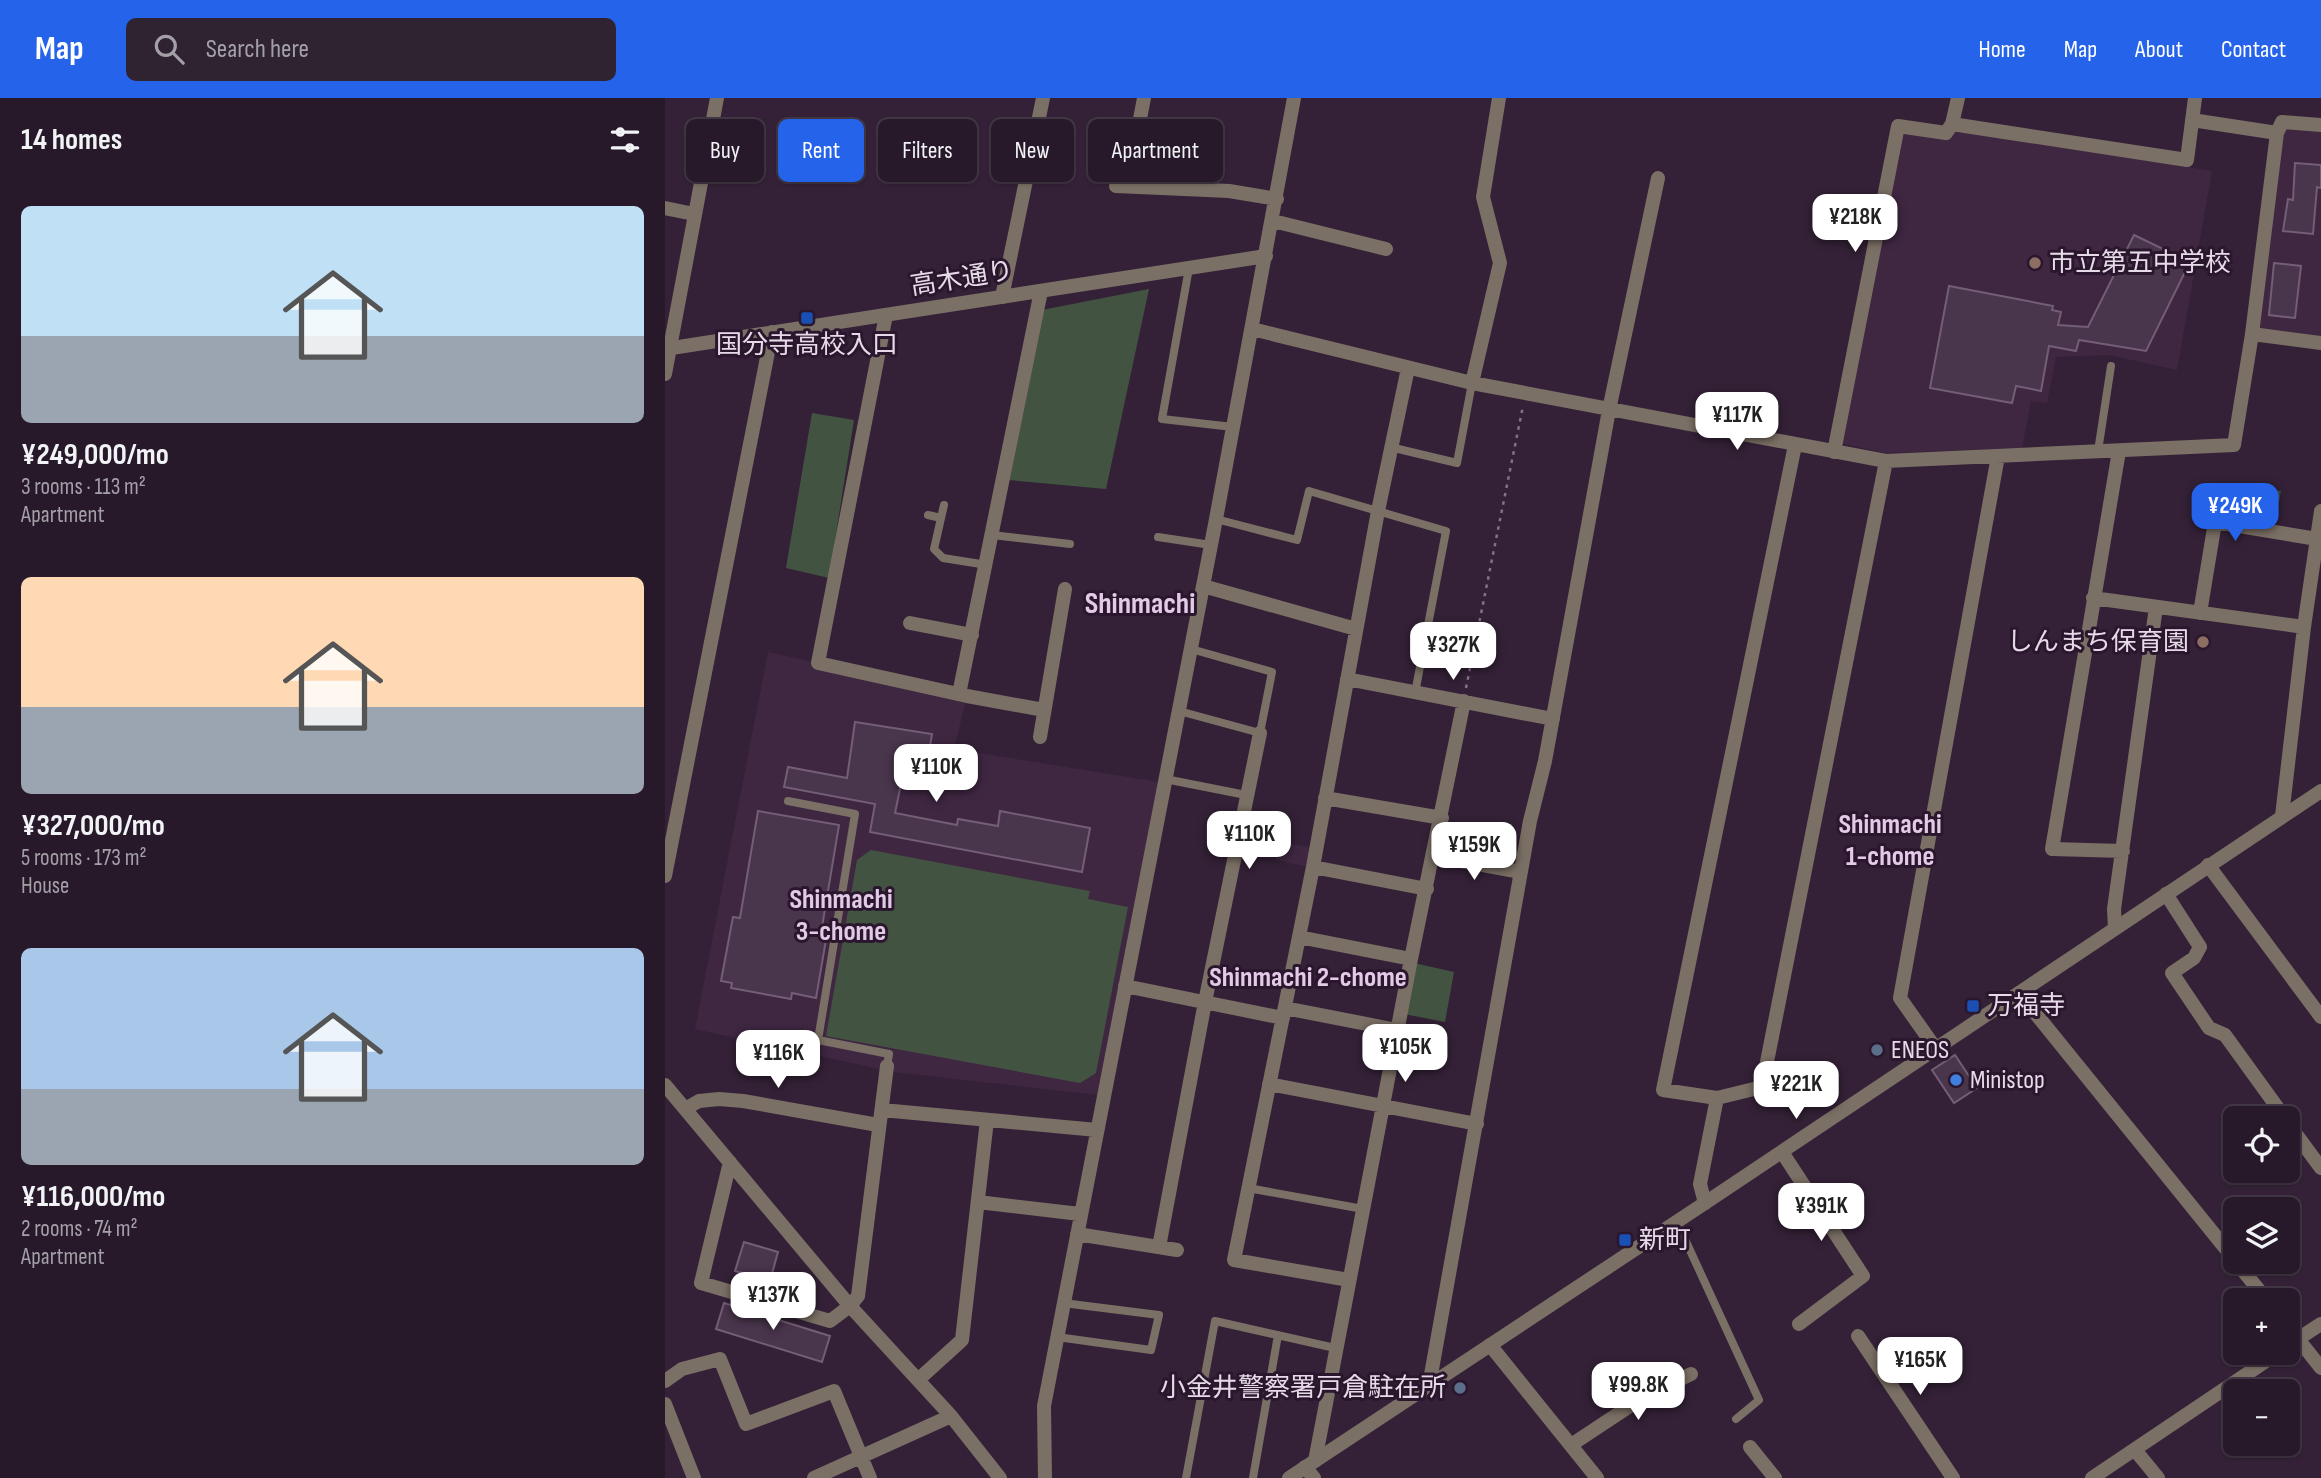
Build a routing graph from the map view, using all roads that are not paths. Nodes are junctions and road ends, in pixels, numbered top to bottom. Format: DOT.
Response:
graph roads {
  1 [pos="717,98"];
  2 [pos="1043,98"];
  3 [pos="1144,98"];
  4 [pos="1294,98"];
  5 [pos="1499,98"];
  6 [pos="1958,98"];
  7 [pos="2195,98"];
  8 [pos="1140,119"];
  9 [pos="2192,120"];
  10 [pos="1952,124"];
  11 [pos="2321,125"];
  12 [pos="2277,133"];
  13 [pos="1657,178"];
  14 [pos="1116,186"];
  15 [pos="1277,199"];
  16 [pos="665,208"];
  17 [pos="694,214"];
  18 [pos="1273,221"];
  19 [pos="1385,249"];
  20 [pos="1266,256"];
  21 [pos="1189,268"];
  22 [pos="1041,291"];
  23 [pos="1002,298"];
  24 [pos="886,315"];
  25 [pos="1252,329"];
  26 [pos="772,332"];
  27 [pos="2252,334"];
  28 [pos="2321,343"];
  29 [pos="667,348"];
  30 [pos="2111,366"];
  31 [pos="1408,368"];
  32 [pos="665,374"];
  33 [pos="1472,383"];
  34 [pos="1609,410"];
  35 [pos="1233,427"];
  36 [pos="1795,445"];
  37 [pos="1390,447"];
  38 [pos="2098,451"];
  39 [pos="2119,451"];
  40 [pos="1834,452"];
  41 [pos="1998,456"];
  42 [pos="1886,461"];
  43 [pos="944,505"];
  44 [pos="1378,511"];
  45 [pos="2321,511"];
  46 [pos="928,515"];
  47 [pos="941,518"];
  48 [pos="1216,519"];
  49 [pos="992,535"];
  50 [pos="1158,537"];
  51 [pos="2317,539"];
  52 [pos="1070,544"];
  53 [pos="1211,545"];
  54 [pos="986,565"];
  55 [pos="1203,586"];
  56 [pos="1065,589"];
  57 [pos="2093,598"];
  58 [pos="2156,607"];
  59 [pos="2200,613"];
  60 [pos="910,623"];
  61 [pos="2304,627"];
  62 [pos="1356,629"];
  63 [pos="972,635"];
  64 [pos="1191,649"];
  65 [pos="1347,679"];
  66 [pos="1415,693"];
  67 [pos="959,694"];
  68 [pos="1464,701"];
  69 [pos="1044,710"];
  70 [pos="1179,711"];
  71 [pos="1553,719"];
  72 [pos="1259,733"];
  73 [pos="1040,737"];
  74 [pos="1165,779"];
  75 [pos="2321,791"];
  76 [pos="1246,795"];
  77 [pos="1325,798"];
  78 [pos="788,801"];
  79 [pos="2282,816"];
  80 [pos="1442,818"];
  81 [pos="2123,851"];
  82 [pos="1434,856"];
  83 [pos="2208,865"];
  84 [pos="1313,867"];
  85 [pos="1521,872"];
  86 [pos="665,876"];
  87 [pos="1427,889"];
  88 [pos="2166,894"];
  89 [pos="2115,928"];
  90 [pos="1299,937"];
  91 [pos="1411,959"];
  92 [pos="1125,986"];
  93 [pos="2019,993"];
  94 [pos="1205,1002"];
  95 [pos="1284,1013"];
  96 [pos="2321,1017"];
  97 [pos="1397,1030"];
  98 [pos="1935,1049"];
  99 [pos="887,1066"];
  100 [pos="1269,1084"];
  101 [pos="665,1085"];
  102 [pos="1717,1098"];
  103 [pos="1383,1106"];
  104 [pos="2276,1106"];
  105 [pos="685,1109"];
  106 [pos="882,1110"];
  107 [pos="987,1120"];
  108 [pos="1477,1124"];
  109 [pos="878,1125"];
  110 [pos="1097,1130"];
  111 [pos="2300,1139"];
  112 [pos="1782,1152"];
  113 [pos="730,1162"];
  114 [pos="2321,1168"];
  115 [pos="1248,1188"];
  116 [pos="978,1202"];
  117 [pos="1705,1203"];
  118 [pos="1363,1209"];
  119 [pos="1080,1214"];
  120 [pos="1677,1222"];
  121 [pos="1077,1234"];
  122 [pos="2223,1246"];
  123 [pos="1159,1247"];
  124 [pos="1177,1250"];
  125 [pos="2246,1274"];
  126 [pos="1349,1280"];
  127 [pos="2257,1288"];
  128 [pos="1063,1303"];
  129 [pos="850,1306"];
  130 [pos="1799,1324"];
  131 [pos="2321,1324"];
  132 [pos="1278,1335"];
  133 [pos="1858,1336"];
  134 [pos="1057,1337"];
  135 [pos="2300,1338"];
  136 [pos="1490,1345"];
  137 [pos="1335,1348"];
  138 [pos="2300,1349"];
  139 [pos="2260,1365"];
  140 [pos="2321,1368"];
  141 [pos="1691,1374"];
  142 [pos="919,1379"];
  143 [pos="665,1381"];
  144 [pos="1429,1386"];
  145 [pos="665,1404"];
  146 [pos="951,1416"];
  147 [pos="1736,1419"];
  148 [pos="1571,1445"];
  149 [pos="1750,1447"];
  150 [pos="2135,1450"];
  151 [pos="860,1458"];
  152 [pos="1311,1469"];
  153 [pos="694,1478"];
  154 [pos="814,1478"];
  155 [pos="870,1478"];
  156 [pos="1000,1478"];
  157 [pos="1045,1478"];
  158 [pos="1186,1478"];
  159 [pos="1252,1478"];
  160 [pos="1289,1478"];
  161 [pos="1597,1478"];
  162 [pos="1775,1478"];
  163 [pos="1953,1478"];
  164 [pos="2092,1478"];
  165 [pos="2158,1478"];
  1 -- 17 [label="street"];
  2 -- 23 [label="street"];
  3 -- 8 [label="street"];
  4 -- 15 [label="street"];
  5 -- 33 [label="street"];
  6 -- 10 [label="street"];
  7 -- 9 [label="street"];
  9 -- 10 [label="street"];
  9 -- 12 [label="street"];
  10 -- 40 [label="street"];
  11 -- 12 [label="street"];
  12 -- 27 [label="street"];
  13 -- 34 [label="street"];
  14 -- 15 [label="street"];
  15 -- 18 [label="street"];
  16 -- 17 [label="street"];
  17 -- 29 [label="street"];
  18 -- 19 [label="street"];
  18 -- 20 [label="street"];
  20 -- 21 [label="street, 高木通り"];
  20 -- 25 [label="street"];
  21 -- 22 [label="street, 高木通り"];
  21 -- 35 [label="lane"];
  22 -- 23 [label="street, 高木通り"];
  22 -- 49 [label="street"];
  23 -- 24 [label="street, 高木通り"];
  24 -- 26 [label="street, 高木通り"];
  24 -- 67 [label="street"];
  25 -- 31 [label="street"];
  25 -- 35 [label="street"];
  26 -- 29 [label="street, 高木通り"];
  26 -- 86 [label="street"];
  27 -- 28 [label="street"];
  27 -- 39 [label="street"];
  29 -- 32 [label="street"];
  30 -- 38 [label="lane"];
  31 -- 33 [label="street"];
  31 -- 37 [label="street"];
  33 -- 34 [label="street"];
  33 -- 37 [label="lane"];
  34 -- 36 [label="street"];
  34 -- 71 [label="street"];
  35 -- 48 [label="street"];
  36 -- 40 [label="street"];
  36 -- 102 [label="street"];
  37 -- 44 [label="street"];
  38 -- 39 [label="street"];
  38 -- 41 [label="street"];
  39 -- 57 [label="street"];
  40 -- 42 [label="street"];
  41 -- 42 [label="street"];
  41 -- 98 [label="street"];
  42 -- 102 [label="street"];
  43 -- 47 [label="lane"];
  44 -- 48 [label="lane"];
  44 -- 62 [label="street"];
  44 -- 66 [label="lane"];
  45 -- 51 [label="street"];
  46 -- 47 [label="lane"];
  47 -- 54 [label="lane"];
  48 -- 53 [label="street"];
  49 -- 52 [label="lane"];
  49 -- 54 [label="street"];
  50 -- 53 [label="lane"];
  51 -- 59 [label="street"];
  51 -- 61 [label="street"];
  53 -- 55 [label="street"];
  54 -- 63 [label="street"];
  55 -- 62 [label="street"];
  55 -- 64 [label="street"];
  56 -- 69 [label="street"];
  57 -- 58 [label="street"];
  57 -- 81 [label="street"];
  58 -- 59 [label="street"];
  58 -- 81 [label="street"];
  59 -- 61 [label="street"];
  60 -- 63 [label="street"];
  61 -- 79 [label="street"];
  62 -- 65 [label="street"];
  63 -- 67 [label="street"];
  64 -- 70 [label="street"];
  64 -- 72 [label="lane"];
  65 -- 66 [label="street"];
  65 -- 77 [label="street"];
  66 -- 68 [label="street"];
  67 -- 69 [label="street"];
  68 -- 71 [label="street"];
  68 -- 80 [label="street"];
  69 -- 73 [label="street"];
  70 -- 72 [label="lane"];
  70 -- 74 [label="street"];
  71 -- 85 [label="street"];
  72 -- 76 [label="street"];
  74 -- 76 [label="lane"];
  74 -- 92 [label="street"];
  75 -- 79 [label="street"];
  76 -- 94 [label="street"];
  77 -- 80 [label="street"];
  77 -- 84 [label="street"];
  78 -- 99 [label="lane"];
  79 -- 83 [label="street"];
  80 -- 82 [label="street"];
  81 -- 89 [label="street"];
  82 -- 85 [label="street"];
  82 -- 87 [label="street"];
  83 -- 88 [label="street"];
  83 -- 96 [label="street"];
  84 -- 87 [label="street"];
  84 -- 90 [label="street"];
  85 -- 108 [label="street"];
  87 -- 91 [label="street"];
  88 -- 89 [label="street"];
  88 -- 104 [label="street"];
  89 -- 93 [label="street"];
  90 -- 91 [label="street"];
  90 -- 95 [label="street"];
  91 -- 97 [label="street"];
  92 -- 94 [label="street"];
  92 -- 110 [label="street"];
  93 -- 98 [label="street"];
  93 -- 122 [label="street"];
  94 -- 95 [label="street"];
  94 -- 123 [label="street"];
  95 -- 97 [label="street"];
  95 -- 100 [label="street"];
  97 -- 103 [label="street"];
  98 -- 112 [label="street"];
  99 -- 106 [label="street"];
  100 -- 103 [label="street"];
  100 -- 115 [label="street"];
  101 -- 105 [label="street"];
  102 -- 117 [label="street"];
  103 -- 108 [label="street"];
  103 -- 118 [label="street"];
  105 -- 109 [label="street"];
  105 -- 113 [label="street"];
  106 -- 107 [label="street"];
  106 -- 109 [label="street"];
  107 -- 110 [label="street"];
  107 -- 116 [label="street"];
  108 -- 144 [label="street"];
  109 -- 129 [label="street"];
  110 -- 119 [label="street"];
  111 -- 114 [label="street"];
  112 -- 117 [label="street"];
  112 -- 130 [label="street"];
  113 -- 129 [label="street"];
  113 -- 129 [label="street"];
  115 -- 118 [label="lane"];
  115 -- 126 [label="street"];
  116 -- 119 [label="street"];
  116 -- 142 [label="street"];
  117 -- 120 [label="street"];
  118 -- 126 [label="street"];
  119 -- 121 [label="street"];
  120 -- 136 [label="street"];
  120 -- 147 [label="lane"];
  121 -- 123 [label="street"];
  121 -- 128 [label="street"];
  123 -- 124 [label="street"];
  125 -- 127 [label="street"];
  126 -- 137 [label="street"];
  128 -- 134 [label="street"];
  128 -- 134 [label="lane"];
  129 -- 142 [label="street"];
  131 -- 135 [label="street"];
  132 -- 137 [label="lane"];
  132 -- 158 [label="lane"];
  132 -- 159 [label="lane"];
  133 -- 163 [label="street"];
  134 -- 157 [label="street"];
  136 -- 144 [label="street"];
  136 -- 148 [label="street"];
  137 -- 152 [label="street"];
  138 -- 140 [label="street"];
  139 -- 150 [label="street"];
  141 -- 148 [label="street"];
  142 -- 146 [label="street"];
  143 -- 151 [label="street"];
  144 -- 152 [label="street"];
  145 -- 153 [label="street"];
  146 -- 151 [label="street"];
  146 -- 156 [label="street"];
  148 -- 161 [label="street"];
  149 -- 162 [label="street"];
  150 -- 164 [label="street"];
  150 -- 165 [label="street"];
  151 -- 154 [label="street"];
  151 -- 155 [label="street"];
  152 -- 160 [label="street"];
}
